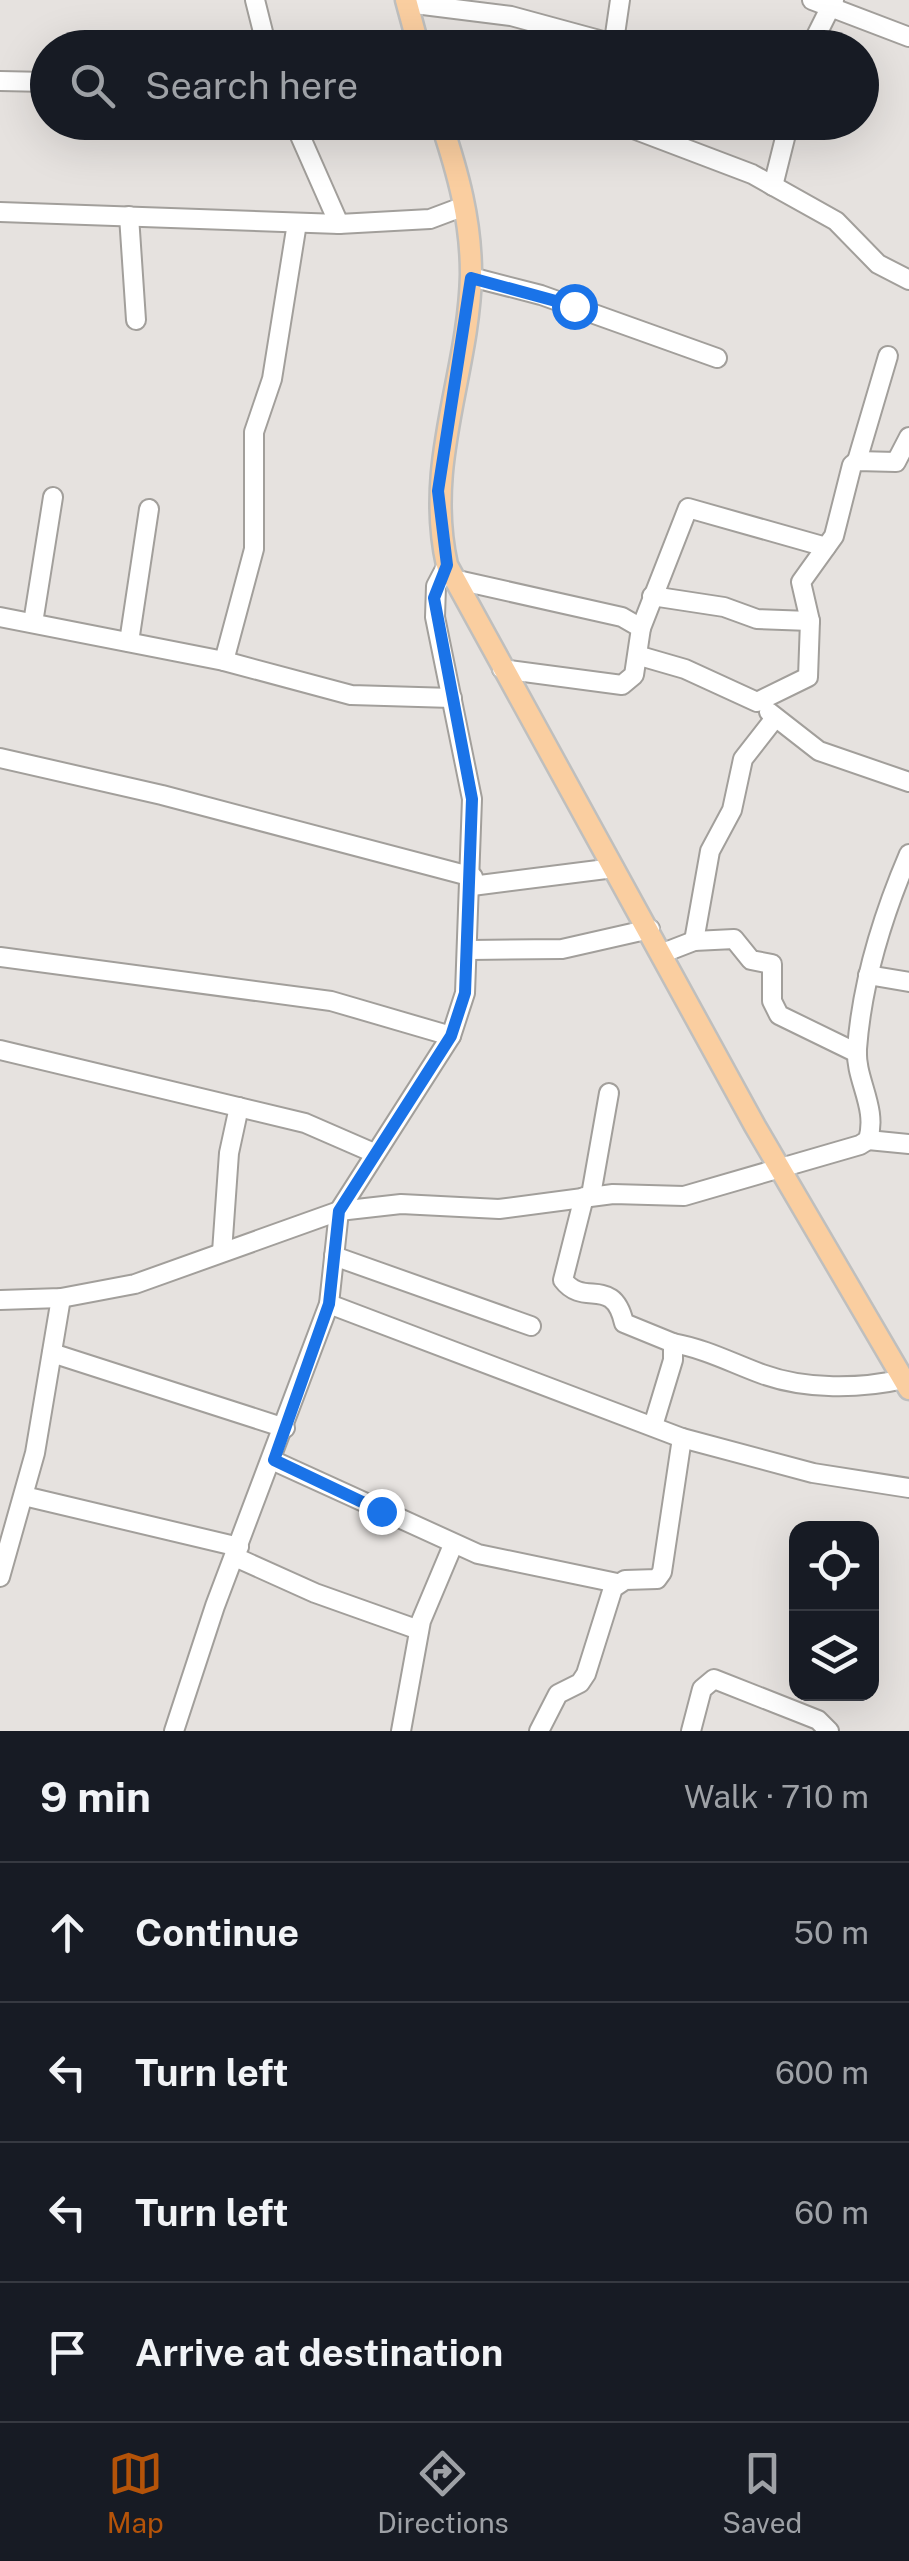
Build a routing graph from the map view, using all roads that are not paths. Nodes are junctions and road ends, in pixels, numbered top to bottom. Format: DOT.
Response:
graph roads {
  1 [pos="255,0"];
  2 [pos="620,0"];
  3 [pos="404,1"];
  4 [pos="825,2"];
  5 [pos="262,30"];
  6 [pos="408,30"];
  7 [pos="413,30"];
  8 [pos="559,30"];
  9 [pos="616,30"];
  10 [pos="816,30"];
  11 [pos="909,36"];
  12 [pos="0,81"];
  13 [pos="30,82"];
  14 [pos="302,140"];
  15 [pos="439,140"];
  16 [pos="447,140"];
  17 [pos="664,140"];
  18 [pos="785,140"];
  19 [pos="774,186"];
  20 [pos="464,208"];
  21 [pos="0,212"];
  22 [pos="129,216"];
  23 [pos="296,223"];
  24 [pos="340,224"];
  25 [pos="471,278"];
  26 [pos="909,280"];
  27 [pos="136,320"];
  28 [pos="888,356"];
  29 [pos="717,358"];
  30 [pos="909,437"];
  31 [pos="857,461"];
  32 [pos="53,497"];
  33 [pos="148,509"];
  34 [pos="826,547"];
  35 [pos="450,572"];
  36 [pos="652,596"];
  37 [pos="0,616"];
  38 [pos="810,621"];
  39 [pos="33,623"];
  40 [pos="641,628"];
  41 [pos="130,642"];
  42 [pos="640,656"];
  43 [pos="224,660"];
  44 [pos="502,669"];
  45 [pos="452,698"];
  46 [pos="756,702"];
  47 [pos="775,718"];
  48 [pos="0,758"];
  49 [pos="909,782"];
  50 [pos="909,854"];
  51 [pos="614,868"];
  52 [pos="472,882"];
  53 [pos="650,930"];
  54 [pos="694,941"];
  55 [pos="470,950"];
  56 [pos="664,953"];
  57 [pos="0,957"];
  58 [pos="868,975"];
  59 [pos="909,982"];
  60 [pos="451,1036"];
  61 [pos="0,1050"];
  62 [pos="856,1053"];
  63 [pos="610,1094"];
  64 [pos="239,1107"];
  65 [pos="868,1140"];
  66 [pos="909,1144"];
  67 [pos="374,1153"];
  68 [pos="782,1169"];
  69 [pos="587,1196"];
  70 [pos="339,1211"];
  71 [pos="222,1252"];
  72 [pos="334,1256"];
  73 [pos="62,1298"];
  74 [pos="0,1300"];
  75 [pos="329,1304"];
  76 [pos="531,1326"];
  77 [pos="673,1343"];
  78 [pos="52,1353"];
  79 [pos="906,1384"];
  80 [pos="653,1426"];
  81 [pos="285,1428"];
  82 [pos="682,1438"];
  83 [pos="274,1460"];
  84 [pos="909,1488"];
  85 [pos="24,1496"];
  86 [pos="452,1545"];
  87 [pos="237,1552"];
  88 [pos="0,1576"];
  89 [pos="618,1583"];
  90 [pos="419,1630"];
  91 [pos="174,1731"];
  92 [pos="401,1731"];
  93 [pos="539,1731"];
  94 [pos="691,1731"];
  95 [pos="829,1731"];
  1 -- 5 [label="street"];
  2 -- 9 [label="street"];
  3 -- 6 [label="main road"];
  3 -- 7 [label="main road"];
  3 -- 8 [label="street"];
  4 -- 10 [label="street"];
  4 -- 11 [label="street"];
  12 -- 13 [label="street"];
  14 -- 24 [label="street"];
  15 -- 20 [label="main road"];
  16 -- 20 [label="main road"];
  17 -- 19 [label="street"];
  18 -- 19 [label="street"];
  19 -- 26 [label="street"];
  20 -- 24 [label="street"];
  20 -- 25 [label="main road"];
  21 -- 22 [label="street"];
  22 -- 23 [label="street"];
  22 -- 27 [label="street"];
  23 -- 24 [label="street"];
  23 -- 43 [label="street"];
  25 -- 29 [label="street"];
  25 -- 35 [label="main road"];
  28 -- 31 [label="street"];
  30 -- 31 [label="street"];
  31 -- 34 [label="street"];
  32 -- 39 [label="street"];
  33 -- 41 [label="street"];
  34 -- 36 [label="street"];
  34 -- 38 [label="street"];
  35 -- 40 [label="street"];
  35 -- 44 [label="main road"];
  35 -- 45 [label="street"];
  36 -- 38 [label="street"];
  36 -- 40 [label="street"];
  37 -- 39 [label="street"];
  38 -- 46 [label="street"];
  39 -- 41 [label="street"];
  40 -- 42 [label="street"];
  41 -- 43 [label="street"];
  42 -- 44 [label="street"];
  42 -- 46 [label="street"];
  43 -- 45 [label="street"];
  44 -- 51 [label="main road"];
  45 -- 52 [label="street"];
  46 -- 47 [label="street"];
  47 -- 49 [label="street"];
  47 -- 54 [label="street"];
  48 -- 52 [label="street"];
  50 -- 58 [label="street"];
  51 -- 52 [label="street"];
  51 -- 53 [label="main road"];
  52 -- 55 [label="street"];
  53 -- 55 [label="street"];
  53 -- 56 [label="main road"];
  54 -- 56 [label="street"];
  54 -- 62 [label="street"];
  55 -- 60 [label="street"];
  56 -- 68 [label="main road"];
  57 -- 60 [label="street"];
  58 -- 59 [label="street"];
  58 -- 62 [label="street"];
  60 -- 67 [label="street"];
  61 -- 64 [label="street"];
  62 -- 65 [label="street"];
  63 -- 69 [label="street"];
  64 -- 67 [label="street"];
  64 -- 71 [label="street"];
  65 -- 66 [label="street"];
  65 -- 68 [label="street"];
  67 -- 70 [label="street"];
  68 -- 69 [label="street"];
  68 -- 79 [label="main road"];
  69 -- 70 [label="street"];
  69 -- 77 [label="street"];
  70 -- 71 [label="street"];
  70 -- 72 [label="street"];
  71 -- 73 [label="street"];
  72 -- 75 [label="street"];
  72 -- 76 [label="street"];
  73 -- 74 [label="street"];
  73 -- 78 [label="street"];
  75 -- 80 [label="street"];
  75 -- 81 [label="street"];
  77 -- 79 [label="street"];
  77 -- 80 [label="street"];
  78 -- 81 [label="street"];
  78 -- 85 [label="street"];
  80 -- 82 [label="street"];
  81 -- 83 [label="street"];
  82 -- 84 [label="street"];
  82 -- 89 [label="street"];
  83 -- 86 [label="street"];
  83 -- 87 [label="street"];
  85 -- 87 [label="street"];
  85 -- 88 [label="street"];
  86 -- 89 [label="street"];
  86 -- 90 [label="street"];
  87 -- 90 [label="street"];
  87 -- 91 [label="street"];
  89 -- 93 [label="street"];
  90 -- 92 [label="street"];
  94 -- 95 [label="street"];
}
